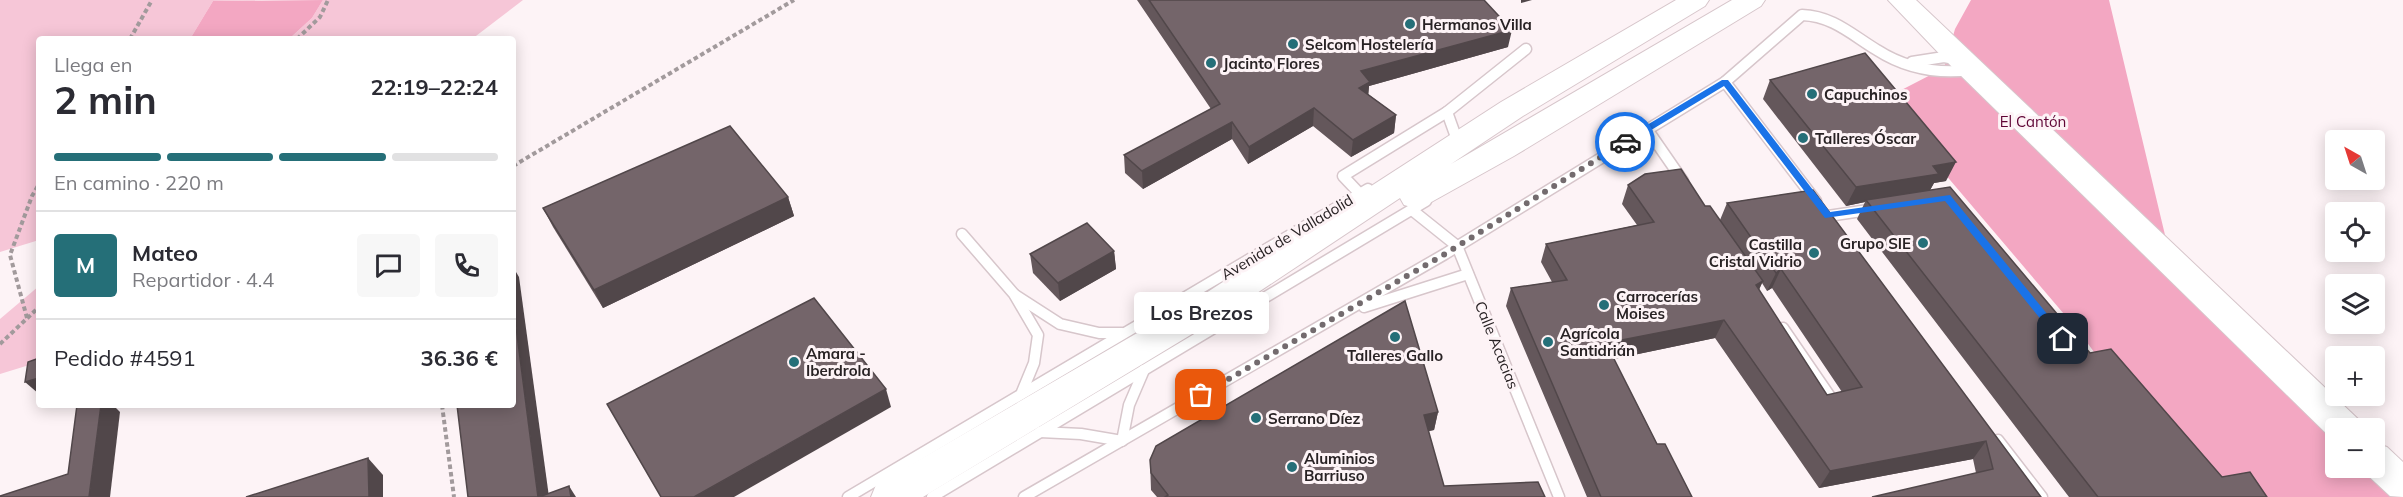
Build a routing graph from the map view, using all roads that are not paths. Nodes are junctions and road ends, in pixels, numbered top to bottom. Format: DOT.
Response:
graph roads {
  1 [pos="1695,0"];
  2 [pos="1751,0"];
  3 [pos="1902,4"];
  4 [pos="1526,49"];
  5 [pos="1953,57"];
  6 [pos="1897,59"];
  7 [pos="1725,82"];
  8 [pos="1512,109"];
  9 [pos="1447,112"];
  10 [pos="1647,129"];
  11 [pos="1533,131"];
  12 [pos="1456,137"];
  13 [pos="1687,188"];
  14 [pos="1360,194"];
  15 [pos="1882,207"];
  16 [pos="1412,210"];
  17 [pos="962,234"];
  18 [pos="1457,246"];
  19 [pos="1468,274"];
  20 [pos="1014,294"];
  21 [pos="1218,302"];
  22 [pos="1343,313"];
  23 [pos="1775,316"];
  24 [pos="1125,332"];
  25 [pos="1144,370"];
  26 [pos="1022,393"];
  27 [pos="1829,395"];
  28 [pos="2333,418"];
  29 [pos="1992,431"];
  30 [pos="1039,432"];
  31 [pos="1122,441"];
  32 [pos="2385,468"];
  33 [pos="2403,485"];
  34 [pos="848,497"];
  35 [pos="890,497"];
  36 [pos="932,497"];
  37 [pos="1024,497"];
  38 [pos="1559,497"];
  39 [pos="2042,497"];
  1 -- 8 [label="highway"];
  2 -- 11 [label="highway"];
  3 -- 5 [label="street"];
  4 -- 9 [label="lane"];
  5 -- 6 [label="lane"];
  5 -- 6 [label="lane"];
  5 -- 28 [label="street"];
  6 -- 7 [label="lane"];
  7 -- 10 [label="lane"];
  7 -- 15 [label="lane"];
  8 -- 12 [label="lane, Avenida de Valladolid"];
  8 -- 21 [label="highway"];
  9 -- 12 [label="lane"];
  9 -- 14 [label="lane"];
  10 -- 13 [label="lane"];
  10 -- 18 [label="lane"];
  11 -- 16 [label="lane"];
  11 -- 21 [label="highway"];
  12 -- 14 [label="lane, Avenida de Valladolid"];
  14 -- 24 [label="lane, Avenida de Valladolid"];
  16 -- 18 [label="lane, Calle Acacias"];
  16 -- 25 [label="lane"];
  17 -- 20 [label="lane"];
  18 -- 19 [label="lane, Calle Acacias"];
  18 -- 22 [label="lane"];
  19 -- 22 [label="lane"];
  19 -- 38 [label="lane, Calle Acacias"];
  20 -- 24 [label="lane"];
  20 -- 26 [label="lane"];
  21 -- 35 [label="highway, Avenida de Valladolid"];
  22 -- 31 [label="lane"];
  23 -- 27 [label="lane"];
  24 -- 26 [label="lane, Avenida de Valladolid"];
  25 -- 30 [label="lane"];
  25 -- 31 [label="lane"];
  26 -- 34 [label="lane, Avenida de Valladolid"];
  29 -- 39 [label="lane"];
  30 -- 31 [label="lane"];
  30 -- 36 [label="lane"];
  31 -- 37 [label="lane"];
  32 -- 33 [label="street"];
}
